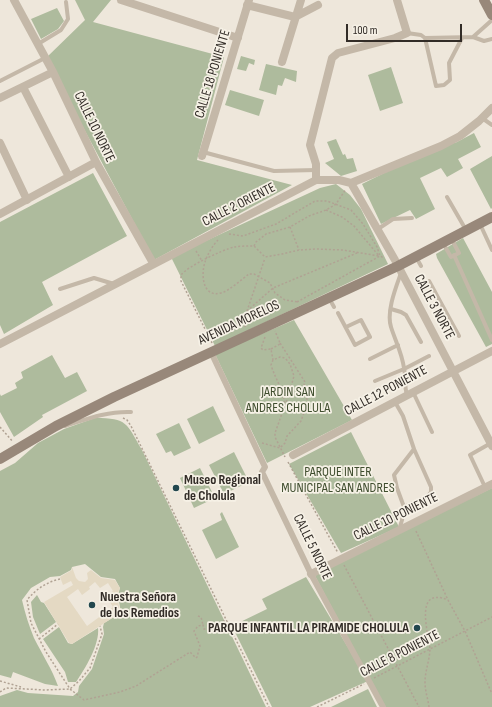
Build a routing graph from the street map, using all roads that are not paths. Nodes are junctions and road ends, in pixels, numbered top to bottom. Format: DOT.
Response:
graph roads {
  1 [pos="14,0"];
  2 [pos="121,0"];
  3 [pos="301,0"];
  4 [pos="397,0"];
  5 [pos="484,0"];
  6 [pos="66,2"];
  7 [pos="248,3"];
  8 [pos="318,5"];
  9 [pos="492,15"];
  10 [pos="296,17"];
  11 [pos="492,20"];
  12 [pos="407,33"];
  13 [pos="238,38"];
  14 [pos="425,38"];
  15 [pos="462,38"];
  16 [pos="473,38"];
  17 [pos="492,39"];
  18 [pos="38,44"];
  19 [pos="46,58"];
  20 [pos="282,62"];
  21 [pos="54,72"];
  22 [pos="0,80"];
  23 [pos="23,87"];
  24 [pos="0,98"];
  25 [pos="492,108"];
  26 [pos="482,118"];
  27 [pos="492,125"];
  28 [pos="0,143"];
  29 [pos="202,154"];
  30 [pos="96,162"];
  31 [pos="316,170"];
  32 [pos="70,177"];
  33 [pos="316,180"];
  34 [pos="351,183"];
  35 [pos="446,197"];
  36 [pos="27,200"];
  37 [pos="0,214"];
  38 [pos="492,217"];
  39 [pos="412,218"];
  40 [pos="480,223"];
  41 [pos="377,229"];
  42 [pos="466,230"];
  43 [pos="447,240"];
  44 [pos="492,250"];
  45 [pos="454,255"];
  46 [pos="416,256"];
  47 [pos="153,263"];
  48 [pos="398,266"];
  49 [pos="421,266"];
  50 [pos="429,282"];
  51 [pos="114,284"];
  52 [pos="60,289"];
  53 [pos="329,297"];
  54 [pos="334,307"];
  55 [pos="391,309"];
  56 [pos="338,313"];
  57 [pos="346,327"];
  58 [pos="459,336"];
  59 [pos="492,340"];
  60 [pos="421,342"];
  61 [pos="0,344"];
  62 [pos="398,345"];
  63 [pos="213,351"];
  64 [pos="492,351"];
  65 [pos="429,356"];
  66 [pos="370,359"];
  67 [pos="404,369"];
  68 [pos="454,371"];
  69 [pos="375,381"];
  70 [pos="410,394"];
  71 [pos="394,401"];
  72 [pos="131,412"];
  73 [pos="432,432"];
  74 [pos="44,433"];
  75 [pos="491,444"];
  76 [pos="414,449"];
  77 [pos="293,455"];
  78 [pos="0,459"];
  79 [pos="488,486"];
  80 [pos="404,507"];
  81 [pos="398,530"];
  82 [pos="311,574"];
  83 [pos="383,707"];
  1 -- 18 [label="street, CALLE 10 NORTE"];
  2 -- 13 [label="street"];
  3 -- 10 [label="street"];
  4 -- 12 [label="street"];
  5 -- 9 [label="main road"];
  6 -- 18 [label="lane"];
  7 -- 10 [label="street"];
  7 -- 13 [label="street, CALLE 18 PONIENTE"];
  8 -- 10 [label="street"];
  10 -- 20 [label="street"];
  11 -- 16 [label="lane"];
  12 -- 14 [label="lane"];
  12 -- 31 [label="street"];
  13 -- 29 [label="street, CALLE 18 PONIENTE"];
  14 -- 15 [label="lane"];
  14 -- 15 [label="lane"];
  15 -- 16 [label="lane"];
  16 -- 17 [label="lane"];
  18 -- 19 [label="street, CALLE 10 NORTE"];
  19 -- 21 [label="street, CALLE 10 NORTE"];
  19 -- 22 [label="lane"];
  21 -- 23 [label="street"];
  21 -- 30 [label="street, CALLE 10 NORTE"];
  23 -- 24 [label="street"];
  23 -- 32 [label="street"];
  25 -- 26 [label="street"];
  26 -- 27 [label="lane"];
  26 -- 34 [label="street"];
  28 -- 36 [label="street"];
  29 -- 31 [label="lane"];
  30 -- 32 [label="street"];
  30 -- 47 [label="street, CALLE 10 NORTE"];
  31 -- 33 [label="street"];
  32 -- 36 [label="street"];
  33 -- 34 [label="street, CALLE 2 ORIENTE"];
  33 -- 47 [label="street, CALLE 2 ORIENTE"];
  34 -- 41 [label="street, CALLE 3 NORTE"];
  35 -- 42 [label="lane"];
  36 -- 37 [label="street"];
  38 -- 40 [label="main road, AVENIDA MORELOS"];
  39 -- 41 [label="lane"];
  40 -- 42 [label="main road, AVENIDA MORELOS"];
  40 -- 44 [label="lane"];
  41 -- 48 [label="street, CALLE 3 NORTE"];
  42 -- 43 [label="main road, AVENIDA MORELOS"];
  43 -- 45 [label="lane"];
  43 -- 45 [label="lane"];
  43 -- 46 [label="main road, AVENIDA MORELOS"];
  45 -- 59 [label="lane"];
  46 -- 48 [label="main road, AVENIDA MORELOS"];
  46 -- 49 [label="lane"];
  47 -- 51 [label="street, CALLE 2 ORIENTE"];
  48 -- 53 [label="main road, AVENIDA MORELOS"];
  48 -- 55 [label="lane"];
  48 -- 68 [label="street, CALLE 3 NORTE"];
  50 -- 58 [label="lane"];
  51 -- 52 [label="lane"];
  51 -- 61 [label="street, CALLE 2 ORIENTE"];
  53 -- 54 [label="lane"];
  53 -- 63 [label="main road, AVENIDA MORELOS"];
  55 -- 60 [label="lane"];
  55 -- 62 [label="lane"];
  56 -- 57 [label="lane"];
  57 -- 57 [label="lane"];
  62 -- 66 [label="lane"];
  62 -- 67 [label="lane"];
  63 -- 74 [label="main road, AVENIDA MORELOS"];
  63 -- 82 [label="street, CALLE 5 NORTE"];
  64 -- 68 [label="street, CALLE 12 PONIENTE"];
  65 -- 67 [label="lane"];
  67 -- 69 [label="lane"];
  67 -- 70 [label="lane"];
  68 -- 70 [label="street, CALLE 12 PONIENTE"];
  68 -- 75 [label="street, CALLE 3 NORTE"];
  70 -- 71 [label="street, CALLE 12 PONIENTE"];
  70 -- 73 [label="lane"];
  71 -- 76 [label="lane"];
  71 -- 77 [label="street, CALLE 12 PONIENTE"];
  72 -- 74 [label="lane"];
  74 -- 78 [label="main road, AVENIDA MORELOS"];
  75 -- 79 [label="lane"];
  76 -- 80 [label="lane"];
  76 -- 80 [label="lane"];
  79 -- 81 [label="street, CALLE 10 PONIENTE"];
  80 -- 81 [label="lane"];
  81 -- 82 [label="street, CALLE 10 PONIENTE"];
  82 -- 83 [label="street, CALLE 5 NORTE"];
}
